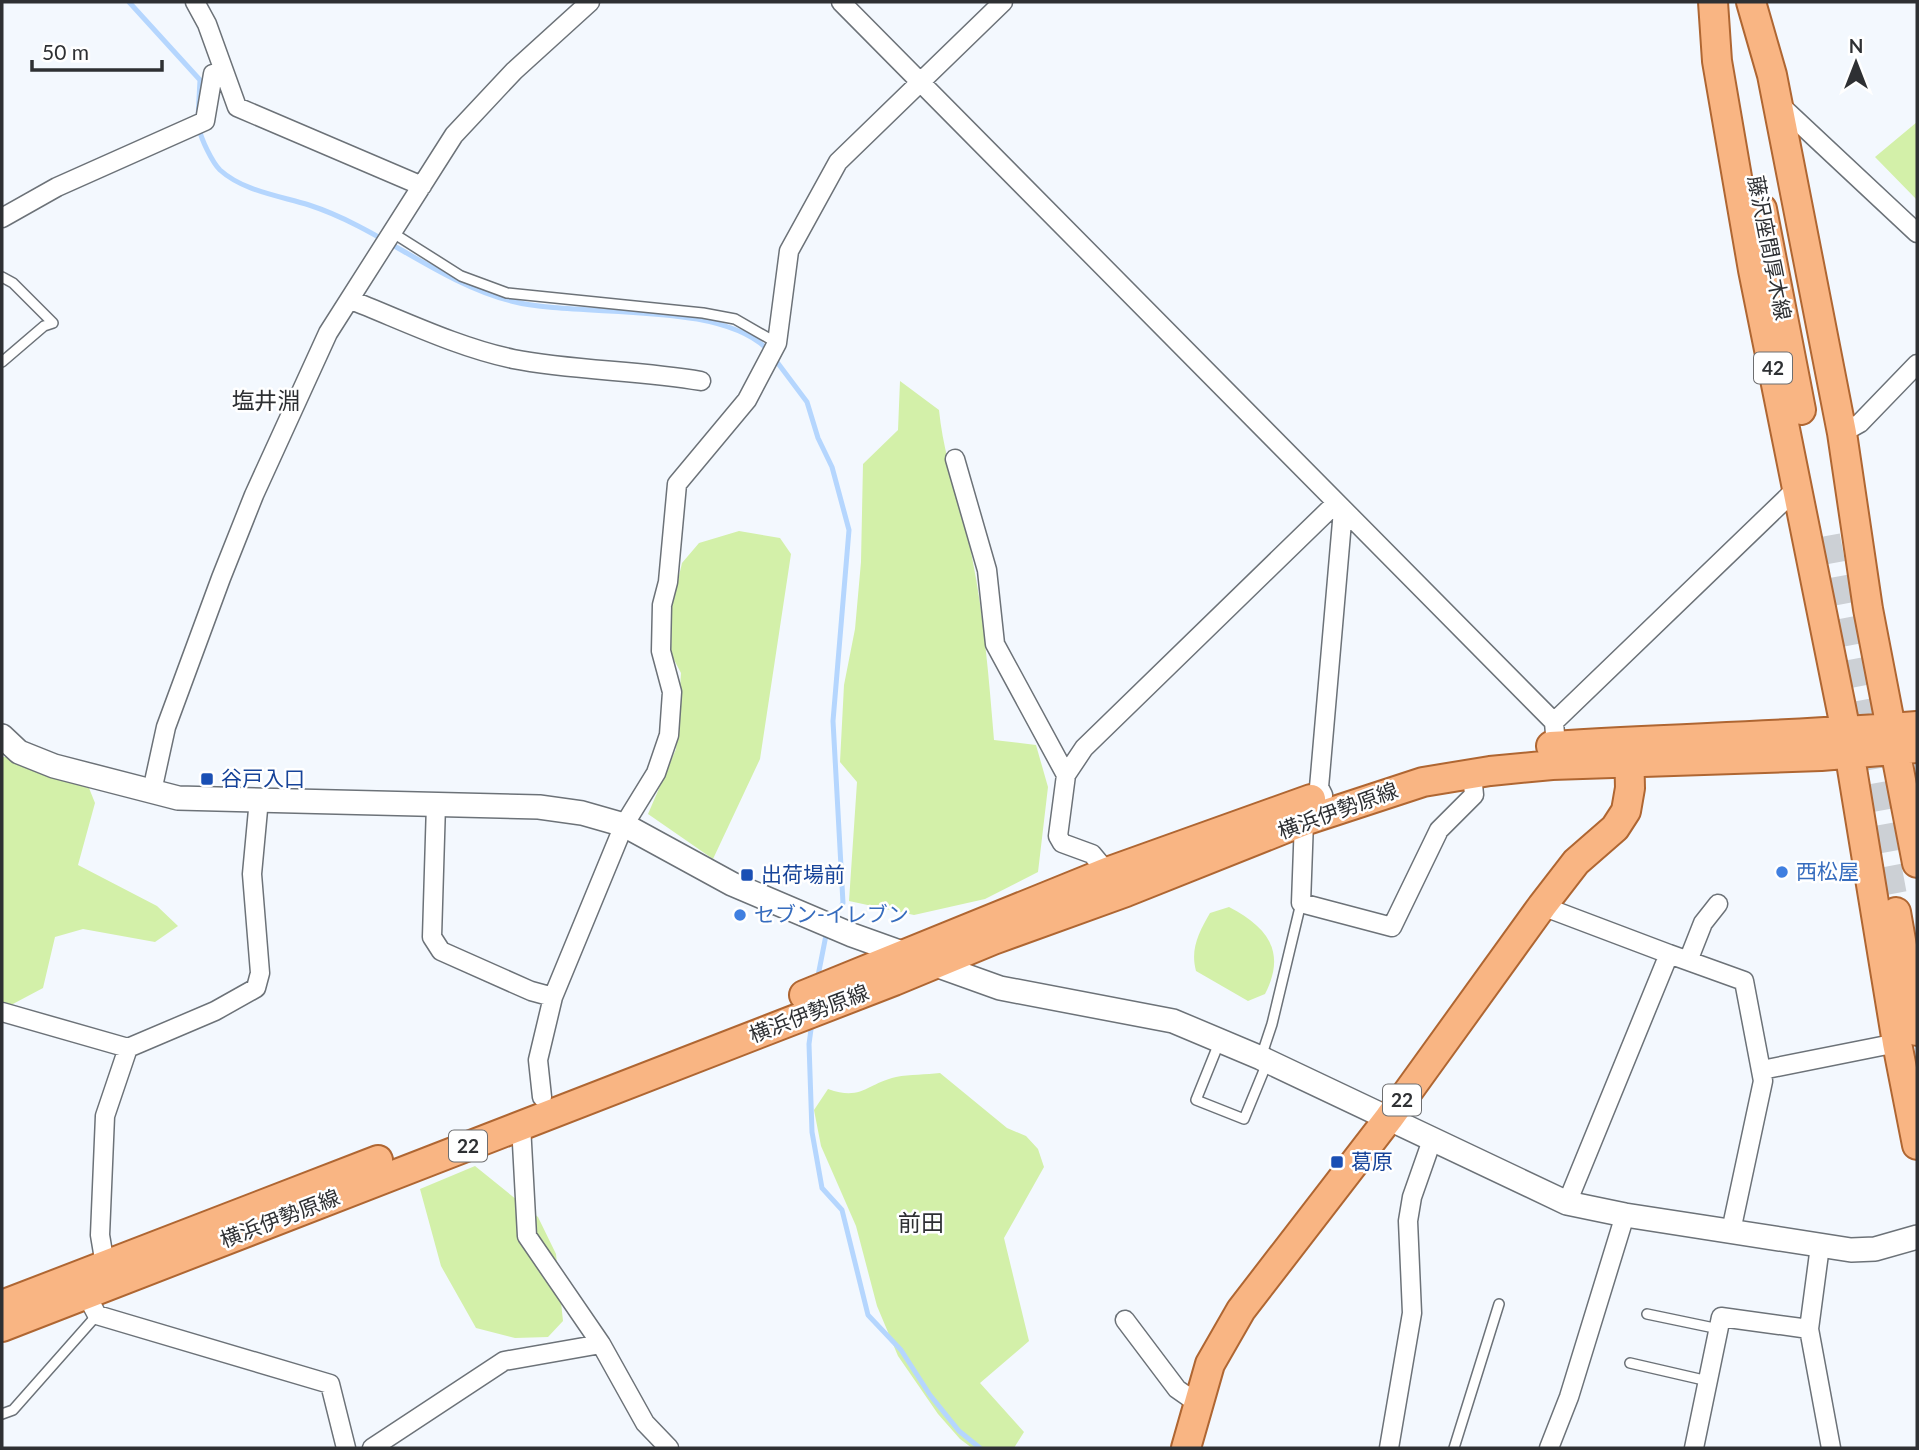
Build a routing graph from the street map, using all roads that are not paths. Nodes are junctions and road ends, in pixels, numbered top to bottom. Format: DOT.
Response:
graph roads {
  1 [pos="195,2"];
  2 [pos="590,2"];
  3 [pos="841,2"];
  4 [pos="1003,2"];
  5 [pos="1713,2"];
  6 [pos="1720,2"];
  7 [pos="1742,2"];
  8 [pos="1751,2"];
  9 [pos="224,71"];
  10 [pos="921,83"];
  11 [pos="1778,103"];
  12 [pos="422,186"];
  13 [pos="2,218"];
  14 [pos="393,233"];
  15 [pos="1917,233"];
  16 [pos="2,277"];
  17 [pos="351,300"];
  18 [pos="777,343"];
  19 [pos="2,362"];
  20 [pos="1917,365"];
  21 [pos="701,381"];
  22 [pos="1842,433"];
  23 [pos="955,458"];
  24 [pos="1797,488"];
  25 [pos="1339,507"];
  26 [pos="1555,734"];
  27 [pos="2,736"];
  28 [pos="1905,738"];
  29 [pos="1848,743"];
  30 [pos="1630,752"];
  31 [pos="1472,773"];
  32 [pos="1066,775"];
  33 [pos="152,791"];
  34 [pos="1323,795"];
  35 [pos="259,799"];
  36 [pos="436,804"];
  37 [pos="1304,821"];
  38 [pos="624,825"];
  39 [pos="1917,863"];
  40 [pos="1107,872"];
  41 [pos="1301,903"];
  42 [pos="1718,904"];
  43 [pos="1542,906"];
  44 [pos="1909,916"];
  45 [pos="905,954"];
  46 [pos="1669,954"];
  47 [pos="1688,961"];
  48 [pos="934,965"];
  49 [pos="553,996"];
  50 [pos="2,1012"];
  51 [pos="1907,1037"];
  52 [pos="1220,1041"];
  53 [pos="128,1048"];
  54 [pos="1264,1059"];
  55 [pos="1762,1070"];
  56 [pos="542,1097"];
  57 [pos="1389,1118"];
  58 [pos="521,1125"];
  59 [pos="1432,1140"];
  60 [pos="1917,1145"];
  61 [pos="1567,1203"];
  62 [pos="1625,1215"];
  63 [pos="1731,1231"];
  64 [pos="1917,1237"];
  65 [pos="1820,1246"];
  66 [pos="104,1265"];
  67 [pos="1499,1304"];
  68 [pos="2,1305"];
  69 [pos="91,1305"];
  70 [pos="1647,1314"];
  71 [pos="1125,1320"];
  72 [pos="2,1327"];
  73 [pos="1719,1329"];
  74 [pos="1809,1329"];
  75 [pos="601,1343"];
  76 [pos="1630,1363"];
  77 [pos="1708,1381"];
  78 [pos="1197,1403"];
  79 [pos="2,1414"];
  80 [pos="346,1448"];
  81 [pos="372,1448"];
  82 [pos="669,1448"];
  83 [pos="1186,1448"];
  84 [pos="1389,1448"];
  85 [pos="1454,1448"];
  86 [pos="1549,1448"];
  87 [pos="1694,1448"];
  88 [pos="1830,1448"];
  1 -- 9 [label="street"];
  2 -- 12 [label="street"];
  3 -- 10 [label="street"];
  4 -- 10 [label="street"];
  5 -- 24 [label="main road, 42"];
  6 -- 7 [label="main road, 藤沢座間厚木線 / 42"];
  8 -- 11 [label="main road"];
  9 -- 12 [label="street"];
  9 -- 13 [label="street"];
  10 -- 18 [label="street"];
  10 -- 25 [label="street"];
  11 -- 15 [label="street"];
  11 -- 22 [label="main road"];
  12 -- 14 [label="street"];
  14 -- 17 [label="street"];
  14 -- 18 [label="lane"];
  16 -- 19 [label="lane"];
  17 -- 21 [label="street"];
  17 -- 33 [label="street"];
  18 -- 38 [label="street"];
  20 -- 22 [label="street"];
  22 -- 28 [label="main road"];
  23 -- 32 [label="street"];
  24 -- 26 [label="street"];
  24 -- 29 [label="main road, 42"];
  25 -- 26 [label="street"];
  25 -- 32 [label="street"];
  25 -- 34 [label="street"];
  26 -- 30 [label="main road, 横浜伊勢原線 / 22"];
  26 -- 34 [label="main road, 横浜伊勢原線 / 22"];
  27 -- 33 [label="street"];
  28 -- 29 [label="main road, 横浜伊勢原線 / 22"];
  28 -- 39 [label="main road"];
  29 -- 30 [label="main road, 横浜伊勢原線 / 22"];
  29 -- 51 [label="main road"];
  30 -- 31 [label="main road, 横浜伊勢原線 / 22"];
  30 -- 43 [label="main road, 22"];
  31 -- 37 [label="main road, 横浜伊勢原線 / 22"];
  31 -- 41 [label="street"];
  32 -- 40 [label="street"];
  33 -- 35 [label="street"];
  34 -- 40 [label="main road, 横浜伊勢原線 / 22"];
  35 -- 36 [label="street"];
  35 -- 53 [label="street"];
  36 -- 38 [label="street"];
  36 -- 49 [label="street"];
  37 -- 41 [label="street"];
  37 -- 48 [label="main road, 横浜伊勢原線 / 22"];
  38 -- 45 [label="street"];
  38 -- 49 [label="street"];
  40 -- 45 [label="main road, 横浜伊勢原線 / 22"];
  41 -- 54 [label="lane"];
  42 -- 47 [label="street"];
  43 -- 46 [label="street"];
  43 -- 57 [label="main road, 22"];
  44 -- 51 [label="main road"];
  45 -- 48 [label="street"];
  45 -- 56 [label="main road, 横浜伊勢原線 / 22"];
  46 -- 47 [label="street"];
  46 -- 61 [label="street"];
  47 -- 55 [label="street"];
  48 -- 52 [label="street"];
  48 -- 58 [label="main road, 横浜伊勢原線 / 22"];
  49 -- 56 [label="street"];
  50 -- 53 [label="street"];
  51 -- 55 [label="street"];
  51 -- 60 [label="main road"];
  52 -- 54 [label="street"];
  52 -- 54 [label="lane"];
  53 -- 66 [label="street"];
  54 -- 57 [label="street"];
  55 -- 63 [label="street"];
  56 -- 66 [label="main road, 横浜伊勢原線 / 22"];
  57 -- 59 [label="street"];
  57 -- 78 [label="main road, 22"];
  58 -- 69 [label="main road, 横浜伊勢原線 / 22"];
  58 -- 75 [label="street"];
  59 -- 61 [label="street"];
  59 -- 84 [label="street"];
  61 -- 62 [label="street"];
  62 -- 63 [label="street"];
  62 -- 86 [label="street"];
  63 -- 65 [label="street"];
  64 -- 65 [label="street"];
  65 -- 74 [label="street"];
  66 -- 68 [label="main road, 横浜伊勢原線 / 22"];
  67 -- 85 [label="lane"];
  69 -- 72 [label="main road, 横浜伊勢原線 / 22"];
  69 -- 79 [label="lane"];
  69 -- 80 [label="street"];
  70 -- 73 [label="lane"];
  71 -- 78 [label="street"];
  73 -- 74 [label="street"];
  73 -- 77 [label="street"];
  74 -- 88 [label="street"];
  75 -- 81 [label="street"];
  75 -- 82 [label="street"];
  76 -- 77 [label="lane"];
  77 -- 87 [label="street"];
  78 -- 83 [label="main road, 22"];
}
